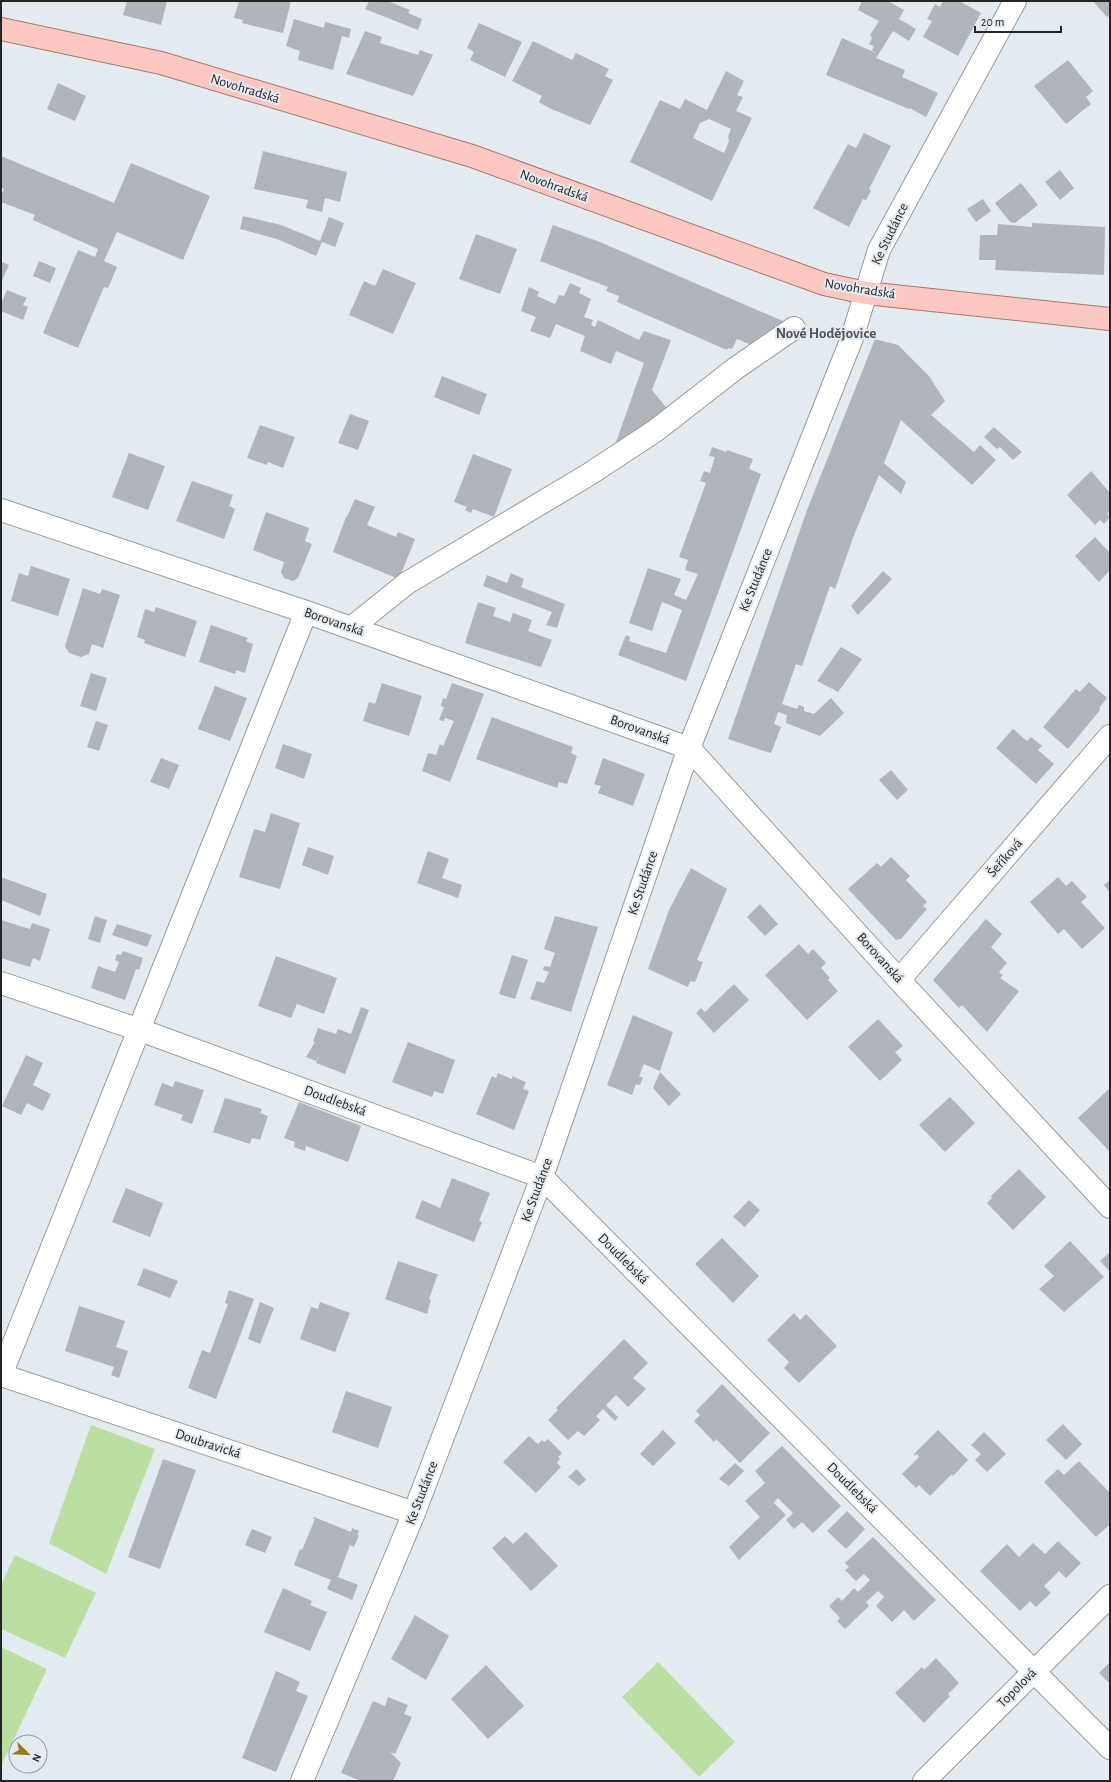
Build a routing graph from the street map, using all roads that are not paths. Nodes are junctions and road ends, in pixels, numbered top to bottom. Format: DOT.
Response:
graph roads {
  1 [pos="1015,1"];
  2 [pos="1,29"];
  3 [pos="866,293"];
  4 [pos="1110,319"];
  5 [pos="794,328"];
  6 [pos="1,510"];
  7 [pos="306,612"];
  8 [pos="352,628"];
  9 [pos="1110,736"];
  10 [pos="689,748"];
  11 [pos="899,980"];
  12 [pos="1,983"];
  13 [pos="140,1030"];
  14 [pos="542,1177"];
  15 [pos="1110,1207"];
  16 [pos="1,1375"];
  17 [pos="414,1513"];
  18 [pos="1110,1596"];
  19 [pos="1034,1672"];
  20 [pos="1110,1748"];
  21 [pos="302,1781"];
  22 [pos="924,1781"];
  1 -- 3 [label="street, Ke Studánce"];
  2 -- 3 [label="main road, Novohradská"];
  3 -- 4 [label="main road, Novohradská"];
  3 -- 10 [label="street, Ke Studánce"];
  5 -- 8 [label="street"];
  6 -- 7 [label="street, Borovanská"];
  7 -- 8 [label="street, Borovanská"];
  7 -- 13 [label="street"];
  8 -- 10 [label="street, Borovanská"];
  9 -- 11 [label="street, Šeříková"];
  10 -- 11 [label="street, Borovanská"];
  10 -- 14 [label="street, Ke Studánce"];
  11 -- 15 [label="street, Borovanská"];
  12 -- 13 [label="street, Doudlebská"];
  13 -- 14 [label="street, Doudlebská"];
  13 -- 16 [label="street"];
  14 -- 17 [label="street, Ke Studánce"];
  14 -- 19 [label="street, Doudlebská"];
  16 -- 17 [label="street, Doubravická"];
  17 -- 21 [label="street, Ke Studánce"];
  18 -- 19 [label="street, Topolová"];
  19 -- 20 [label="street, Doudlebská"];
  19 -- 22 [label="street, Topolová"];
}
